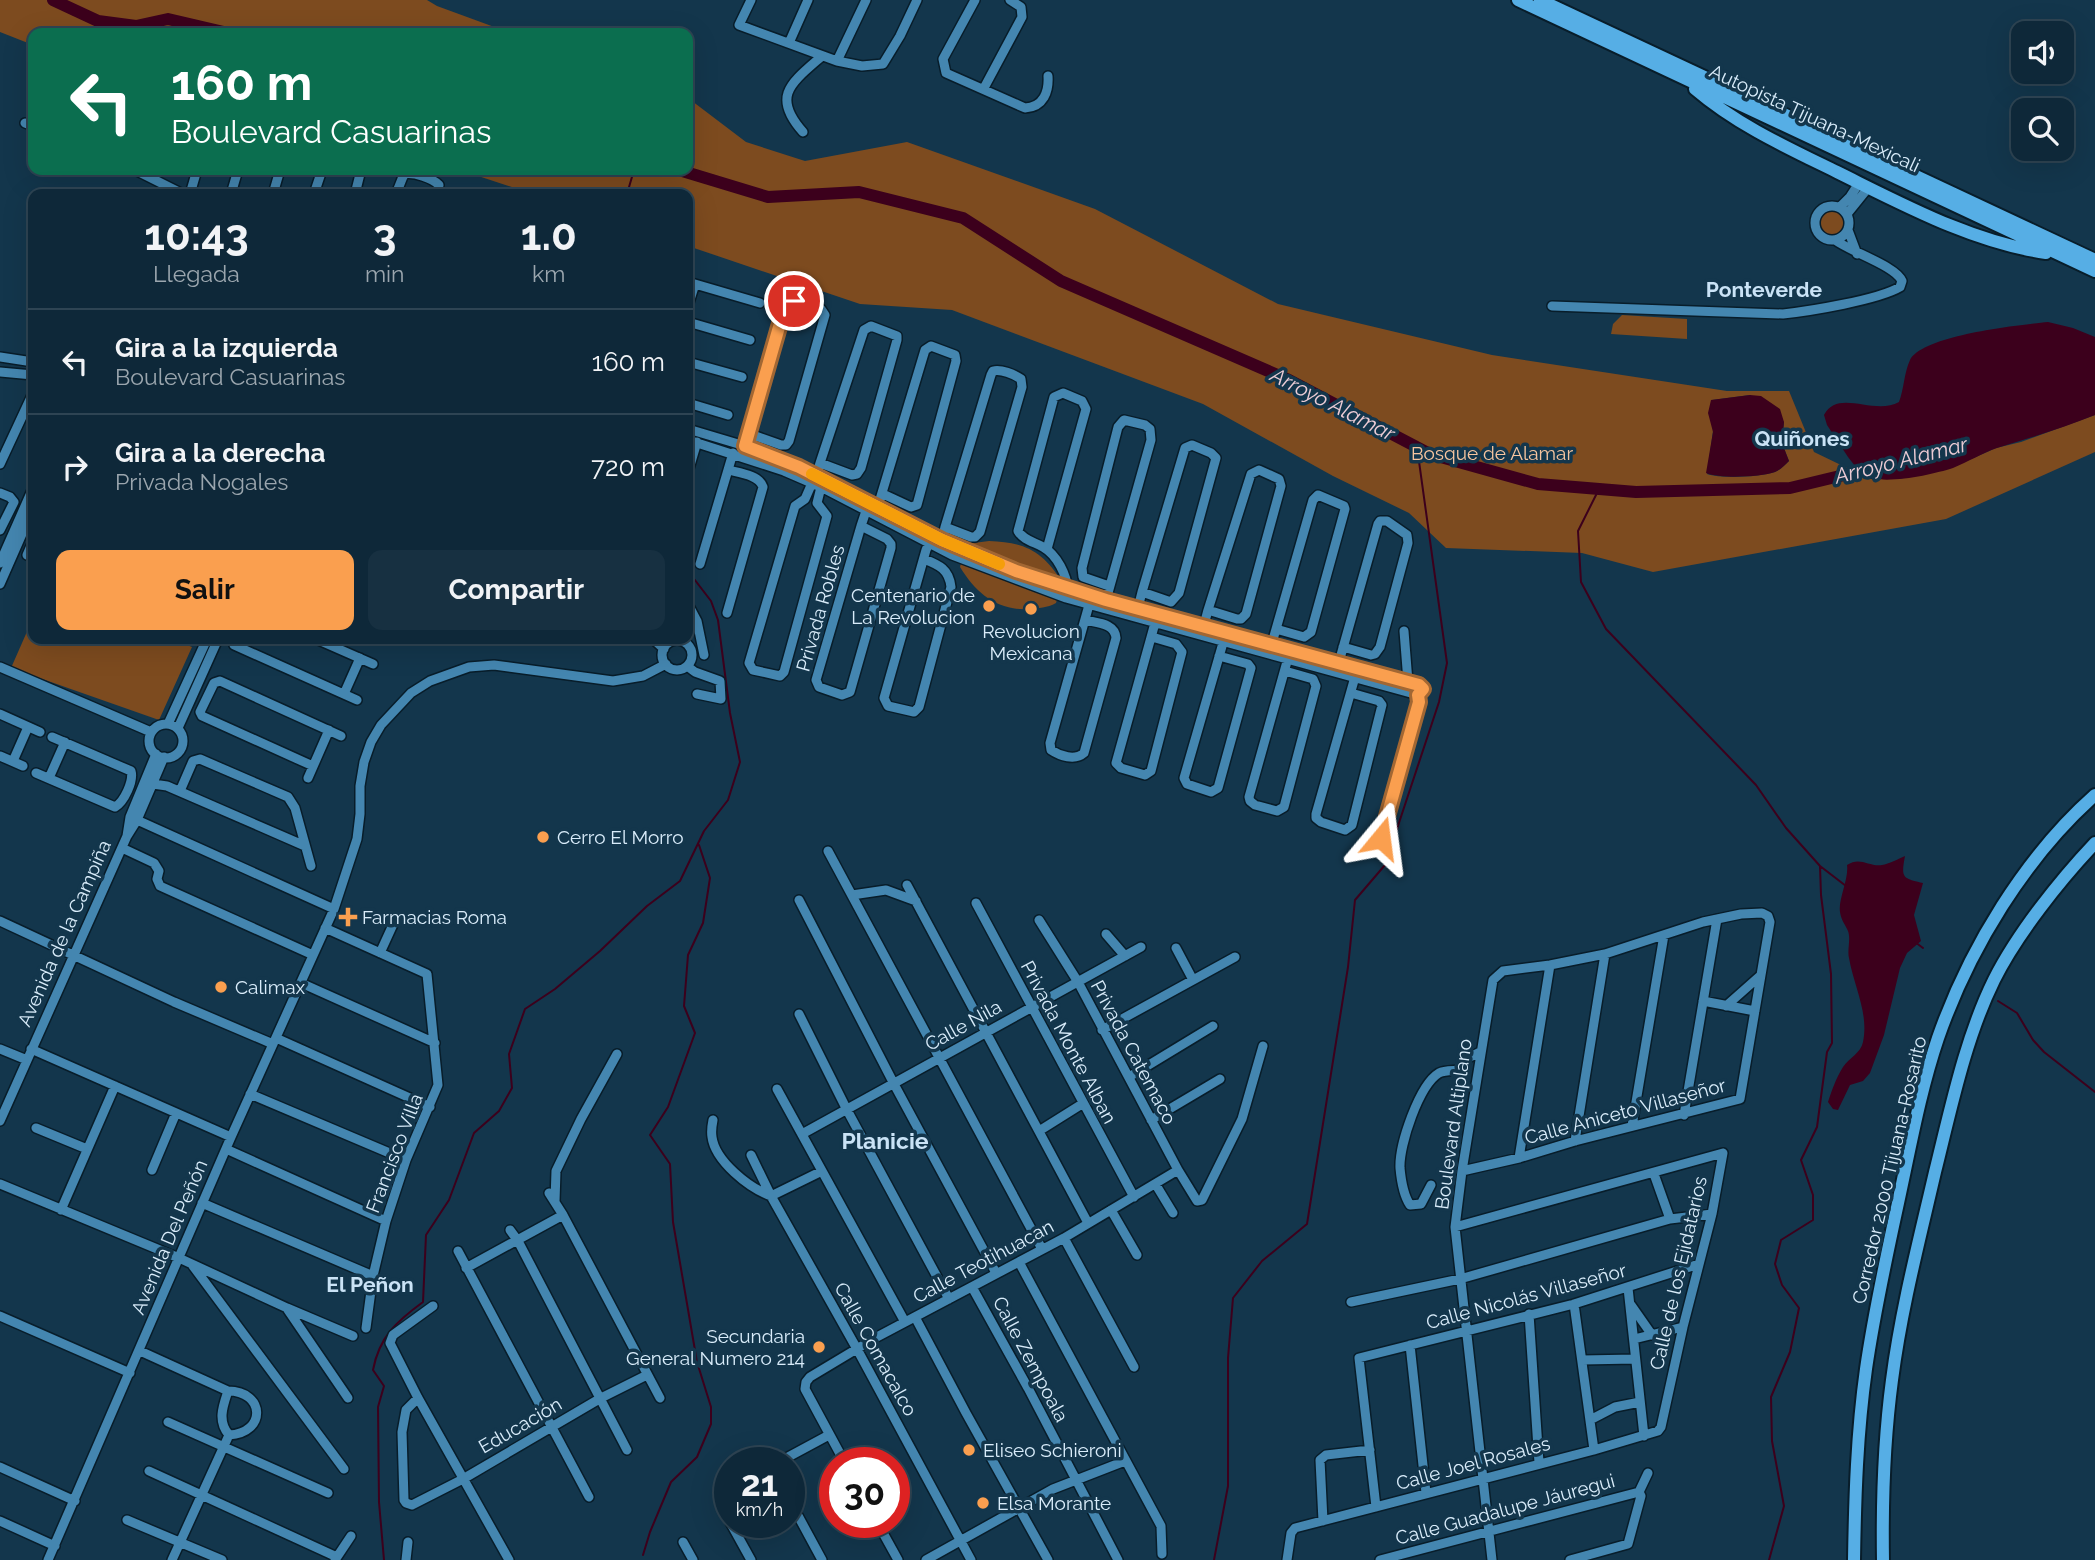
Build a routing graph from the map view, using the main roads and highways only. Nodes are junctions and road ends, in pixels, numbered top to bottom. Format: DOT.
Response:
graph roads {
  1 [pos="1518,0"];
  2 [pos="1540,0"];
  3 [pos="1681,77"];
  4 [pos="2062,255"];
  5 [pos="2095,260"];
  6 [pos="2095,271"];
  7 [pos="2095,795"];
  8 [pos="2095,843"];
  9 [pos="1854,1560"];
  10 [pos="1883,1560"];
  1 -- 3 [label="highway, Autopista Tijuana-Mexicali"];
  2 -- 5 [label="highway, Autopista Tijuana-Mexicali"];
  3 -- 4 [label="highway, Autopista Tijuana-Mexicali"];
  3 -- 4 [label="highway"];
  4 -- 6 [label="highway, Autopista Tijuana-Mexicali"];
  7 -- 9 [label="highway, Corredor 2000 Tijuana-Rosarito"];
  8 -- 10 [label="highway"];
}
